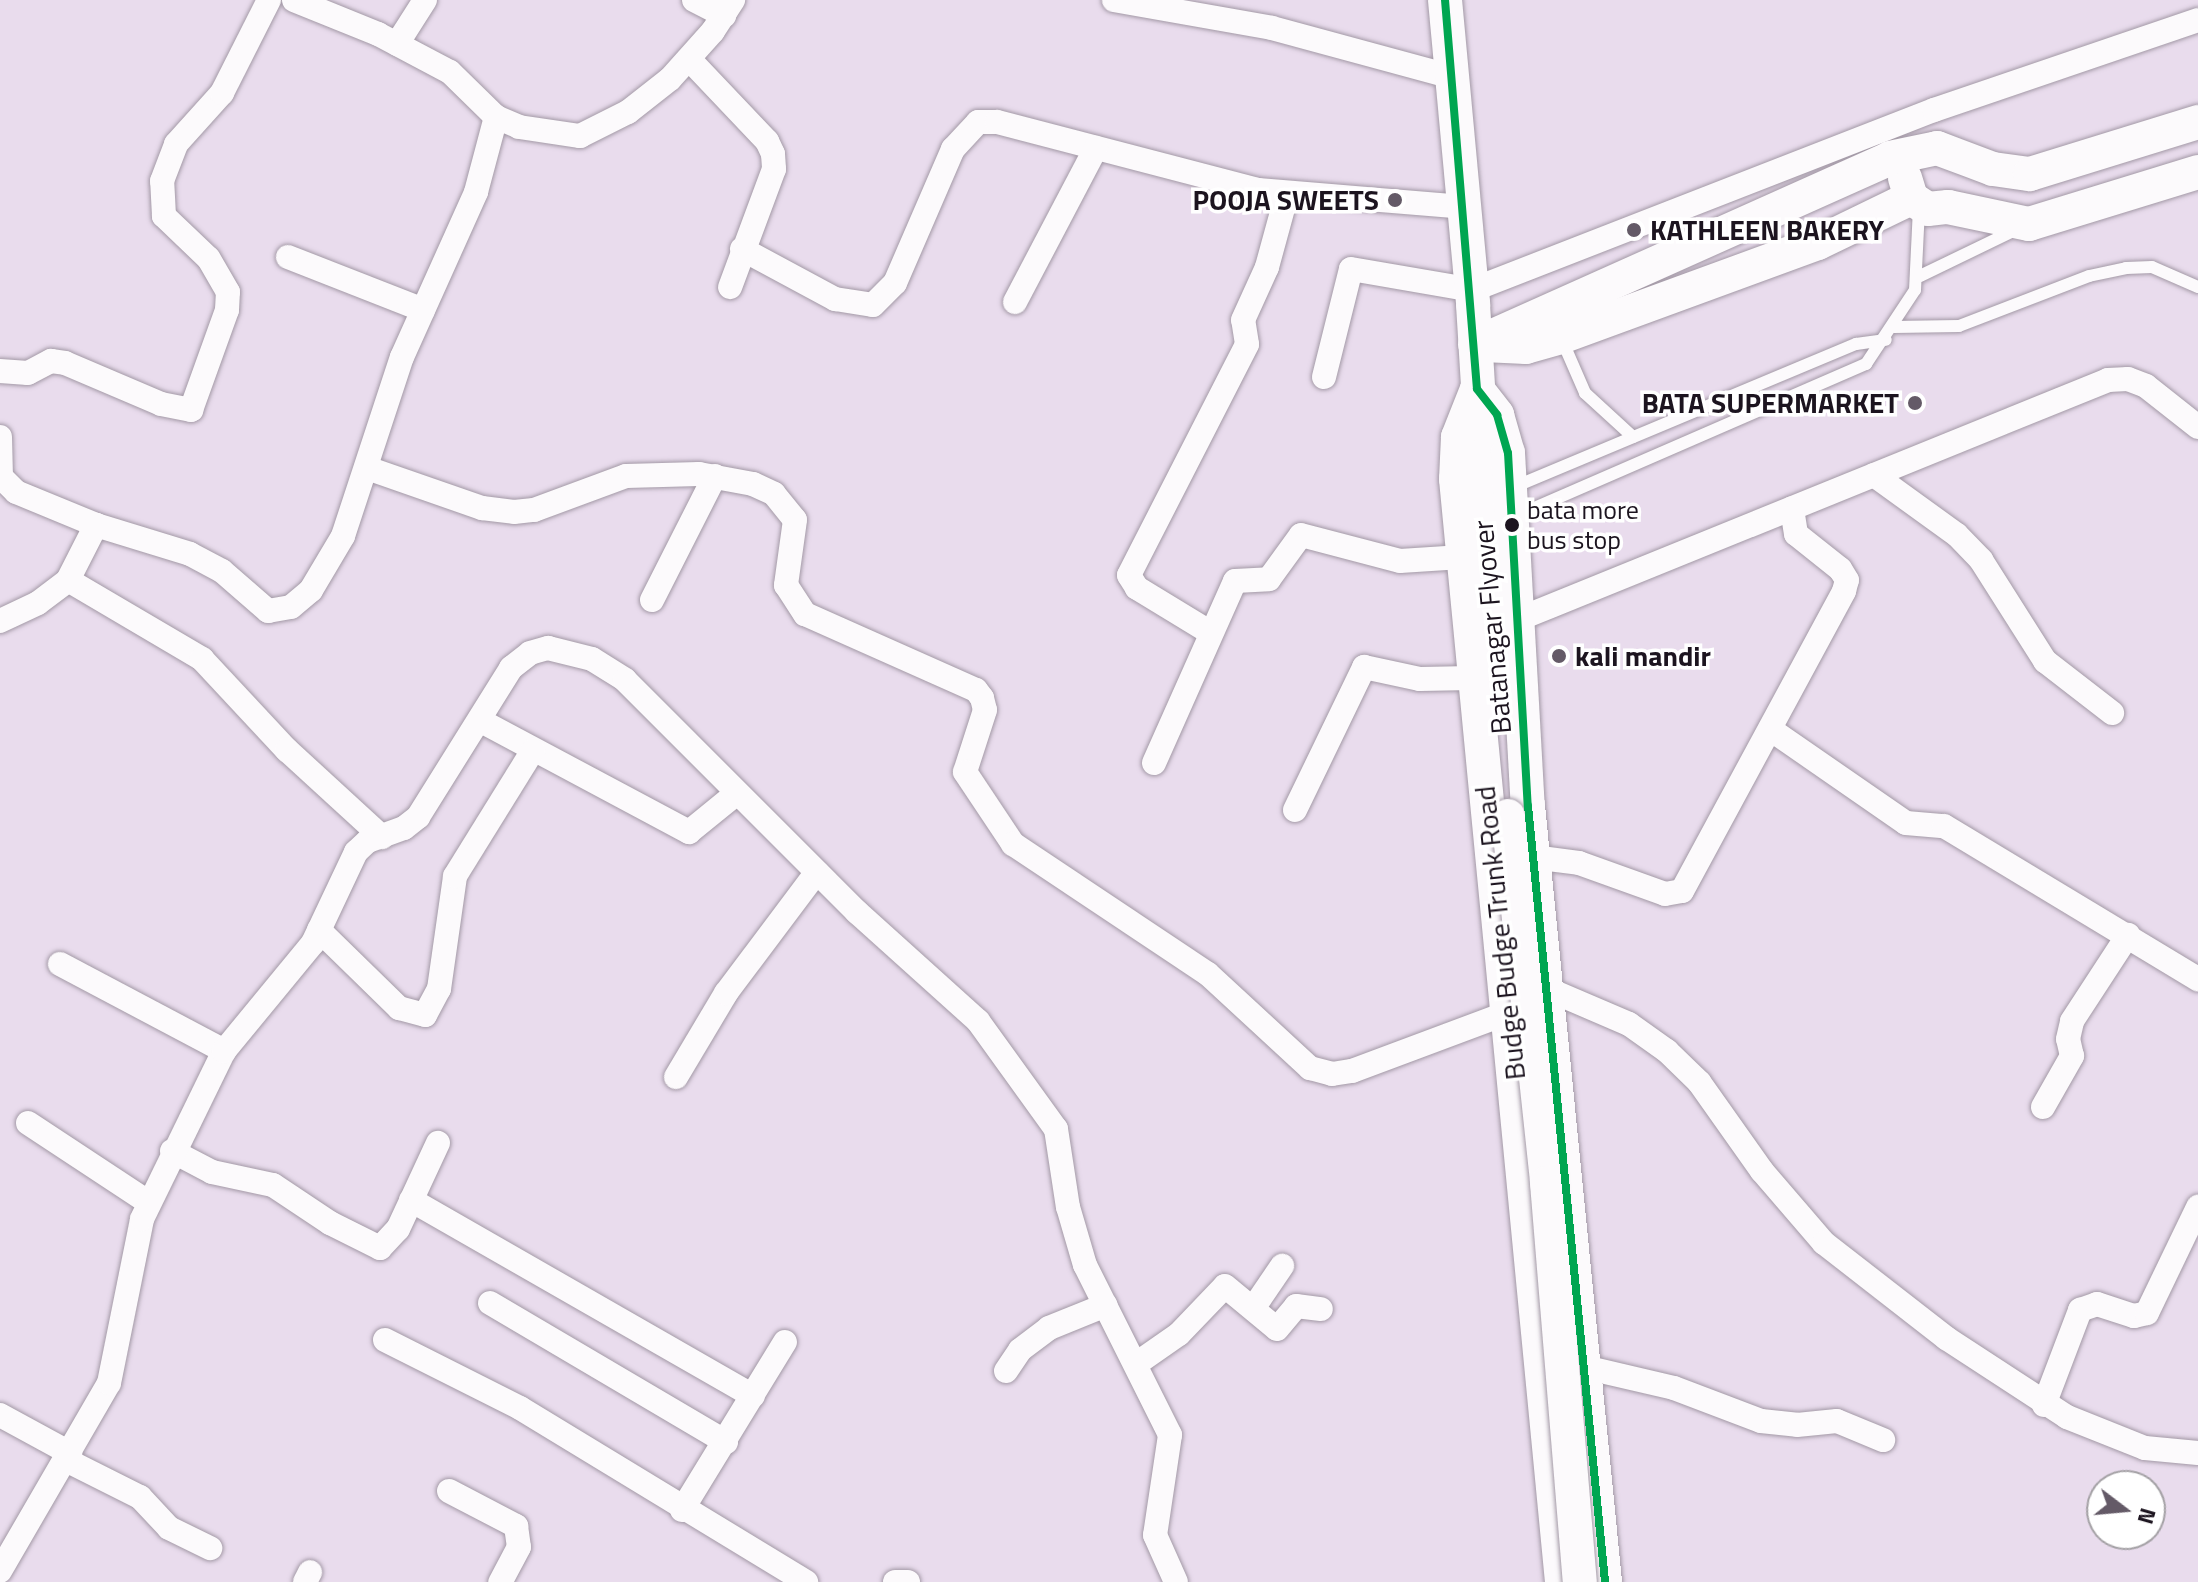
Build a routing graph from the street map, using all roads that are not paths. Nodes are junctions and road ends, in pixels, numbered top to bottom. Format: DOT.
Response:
graph roads {
  1 [pos="269,0"];
  2 [pos="294,0"];
  3 [pos="425,0"];
  4 [pos="694,0"];
  5 [pos="1114,0"];
  6 [pos="1445,0"];
  7 [pos="1164,6"];
  8 [pos="728,8"];
  9 [pos="2198,20"];
  10 [pos="397,44"];
  11 [pos="690,60"];
  12 [pos="1452,77"];
  13 [pos="496,117"];
  14 [pos="2198,122"];
  15 [pos="1096,148"];
  16 [pos="1917,154"];
  17 [pos="1956,156"];
  18 [pos="2198,172"];
  19 [pos="1287,194"];
  20 [pos="1926,203"];
  21 [pos="1463,207"];
  22 [pos="2029,224"];
  23 [pos="742,249"];
  24 [pos="288,257"];
  25 [pos="1920,276"];
  26 [pos="730,287"];
  27 [pos="2198,287"];
  28 [pos="1472,290"];
  29 [pos="1015,302"];
  30 [pos="423,310"];
  31 [pos="1894,327"];
  32 [pos="1561,337"];
  33 [pos="1886,340"];
  34 [pos="1475,344"];
  35 [pos="0,371"];
  36 [pos="1324,377"];
  37 [pos="1477,389"];
  38 [pos="2198,427"];
  39 [pos="0,437"];
  40 [pos="1633,437"];
  41 [pos="367,468"];
  42 [pos="1874,475"];
  43 [pos="715,476"];
  44 [pos="1510,503"];
  45 [pos="1792,508"];
  46 [pos="92,532"];
  47 [pos="1462,557"];
  48 [pos="73,572"];
  49 [pos="652,600"];
  50 [pos="0,621"];
  51 [pos="1514,621"];
  52 [pos="1211,633"];
  53 [pos="1472,678"];
  54 [pos="2112,713"];
  55 [pos="481,721"];
  56 [pos="1770,729"];
  57 [pos="533,750"];
  58 [pos="1154,763"];
  59 [pos="737,793"];
  60 [pos="1295,810"];
  61 [pos="382,837"];
  62 [pos="1533,857"];
  63 [pos="817,872"];
  64 [pos="319,930"];
  65 [pos="2128,935"];
  66 [pos="60,964"];
  67 [pos="2198,979"];
  68 [pos="1548,1001"];
  69 [pos="1507,1018"];
  70 [pos="224,1051"];
  71 [pos="676,1077"];
  72 [pos="2043,1107"];
  73 [pos="28,1123"];
  74 [pos="438,1143"];
  75 [pos="172,1151"];
  76 [pos="411,1200"];
  77 [pos="148,1202"];
  78 [pos="2198,1207"];
  79 [pos="1282,1266"];
  80 [pos="490,1303"];
  81 [pos="1106,1305"];
  82 [pos="1254,1307"];
  83 [pos="1321,1309"];
  84 [pos="385,1340"];
  85 [pos="785,1342"];
  86 [pos="1136,1364"];
  87 [pos="1584,1367"];
  88 [pos="1006,1371"];
  89 [pos="753,1396"];
  90 [pos="2044,1405"];
  91 [pos="0,1415"];
  92 [pos="1883,1440"];
  93 [pos="726,1442"];
  94 [pos="2198,1453"];
  95 [pos="68,1457"];
  96 [pos="449,1491"];
  97 [pos="682,1510"];
  98 [pos="210,1548"];
  99 [pos="0,1571"];
  100 [pos="1583,1581"];
  101 [pos="500,1582"];
  102 [pos="806,1582"];
  103 [pos="895,1582"];
  104 [pos="908,1582"];
  105 [pos="1176,1582"];
  1 -- 35 [label="street"];
  2 -- 10 [label="street"];
  3 -- 10 [label="street"];
  4 -- 8 [label="street"];
  5 -- 7 [label="street"];
  6 -- 12 [label="street"];
  7 -- 12 [label="street"];
  8 -- 11 [label="street"];
  9 -- 28 [label="street"];
  10 -- 13 [label="street"];
  11 -- 13 [label="street"];
  11 -- 23 [label="street"];
  12 -- 21 [label="street"];
  13 -- 30 [label="street"];
  14 -- 17 [label="street"];
  15 -- 19 [label="street"];
  15 -- 23 [label="street"];
  15 -- 29 [label="street"];
  16 -- 17 [label="street"];
  16 -- 20 [label="street"];
  16 -- 34 [label="street"];
  17 -- 20 [label="street"];
  18 -- 22 [label="street"];
  19 -- 21 [label="street"];
  19 -- 52 [label="street"];
  20 -- 22 [label="street"];
  20 -- 25 [label="lane"];
  20 -- 32 [label="street"];
  21 -- 28 [label="street"];
  22 -- 25 [label="lane"];
  23 -- 26 [label="street"];
  24 -- 30 [label="street"];
  25 -- 31 [label="lane"];
  27 -- 31 [label="lane"];
  28 -- 34 [label="street"];
  28 -- 36 [label="street"];
  30 -- 41 [label="street"];
  31 -- 33 [label="lane"];
  32 -- 34 [label="street"];
  32 -- 40 [label="lane"];
  33 -- 40 [label="lane"];
  33 -- 44 [label="lane"];
  34 -- 37 [label="street, Batanagar Flyover"];
  37 -- 44 [label="street, Budge Budge Trunk Road"];
  37 -- 47 [label="street, Budge Budge Trunk Road"];
  37 -- 100 [label="street, Batanagar Flyover, bridge"];
  38 -- 42 [label="street"];
  39 -- 46 [label="street"];
  40 -- 44 [label="lane"];
  41 -- 43 [label="street"];
  41 -- 46 [label="street"];
  42 -- 45 [label="street"];
  42 -- 54 [label="street"];
  43 -- 49 [label="street"];
  43 -- 69 [label="street"];
  44 -- 51 [label="street, Budge Budge Trunk Road"];
  45 -- 51 [label="street"];
  45 -- 56 [label="street"];
  46 -- 48 [label="street"];
  47 -- 52 [label="street"];
  47 -- 53 [label="street, Budge Budge Trunk Road"];
  48 -- 50 [label="street"];
  48 -- 61 [label="street"];
  51 -- 62 [label="street, Budge Budge Trunk Road"];
  52 -- 58 [label="street"];
  53 -- 60 [label="street"];
  53 -- 69 [label="street, Budge Budge Trunk Road"];
  55 -- 57 [label="street"];
  55 -- 59 [label="street"];
  55 -- 61 [label="street"];
  56 -- 62 [label="street"];
  56 -- 65 [label="street"];
  57 -- 59 [label="street"];
  57 -- 64 [label="street"];
  59 -- 63 [label="street"];
  61 -- 64 [label="street"];
  62 -- 68 [label="street, Budge Budge Trunk Road"];
  63 -- 71 [label="street"];
  63 -- 81 [label="street"];
  64 -- 70 [label="street"];
  65 -- 67 [label="street"];
  65 -- 72 [label="street"];
  66 -- 70 [label="street"];
  68 -- 87 [label="street, Budge Budge Trunk Road"];
  68 -- 90 [label="street"];
  69 -- 100 [label="street, Budge Budge Trunk Road"];
  70 -- 75 [label="street"];
  73 -- 77 [label="street"];
  74 -- 76 [label="street"];
  75 -- 76 [label="street"];
  75 -- 77 [label="street"];
  76 -- 89 [label="street"];
  77 -- 95 [label="street"];
  78 -- 90 [label="street"];
  79 -- 82 [label="street"];
  80 -- 93 [label="street"];
  81 -- 86 [label="street"];
  81 -- 88 [label="street"];
  82 -- 83 [label="street"];
  82 -- 86 [label="street"];
  84 -- 97 [label="street"];
  85 -- 89 [label="street"];
  86 -- 105 [label="street"];
  87 -- 92 [label="street"];
  87 -- 100 [label="street, Budge Budge Trunk Road"];
  89 -- 93 [label="street"];
  90 -- 94 [label="street"];
  91 -- 95 [label="street"];
  93 -- 97 [label="street"];
  95 -- 98 [label="street"];
  95 -- 99 [label="street"];
  96 -- 101 [label="street"];
  97 -- 102 [label="street"];
  103 -- 104 [label="street"];
}
